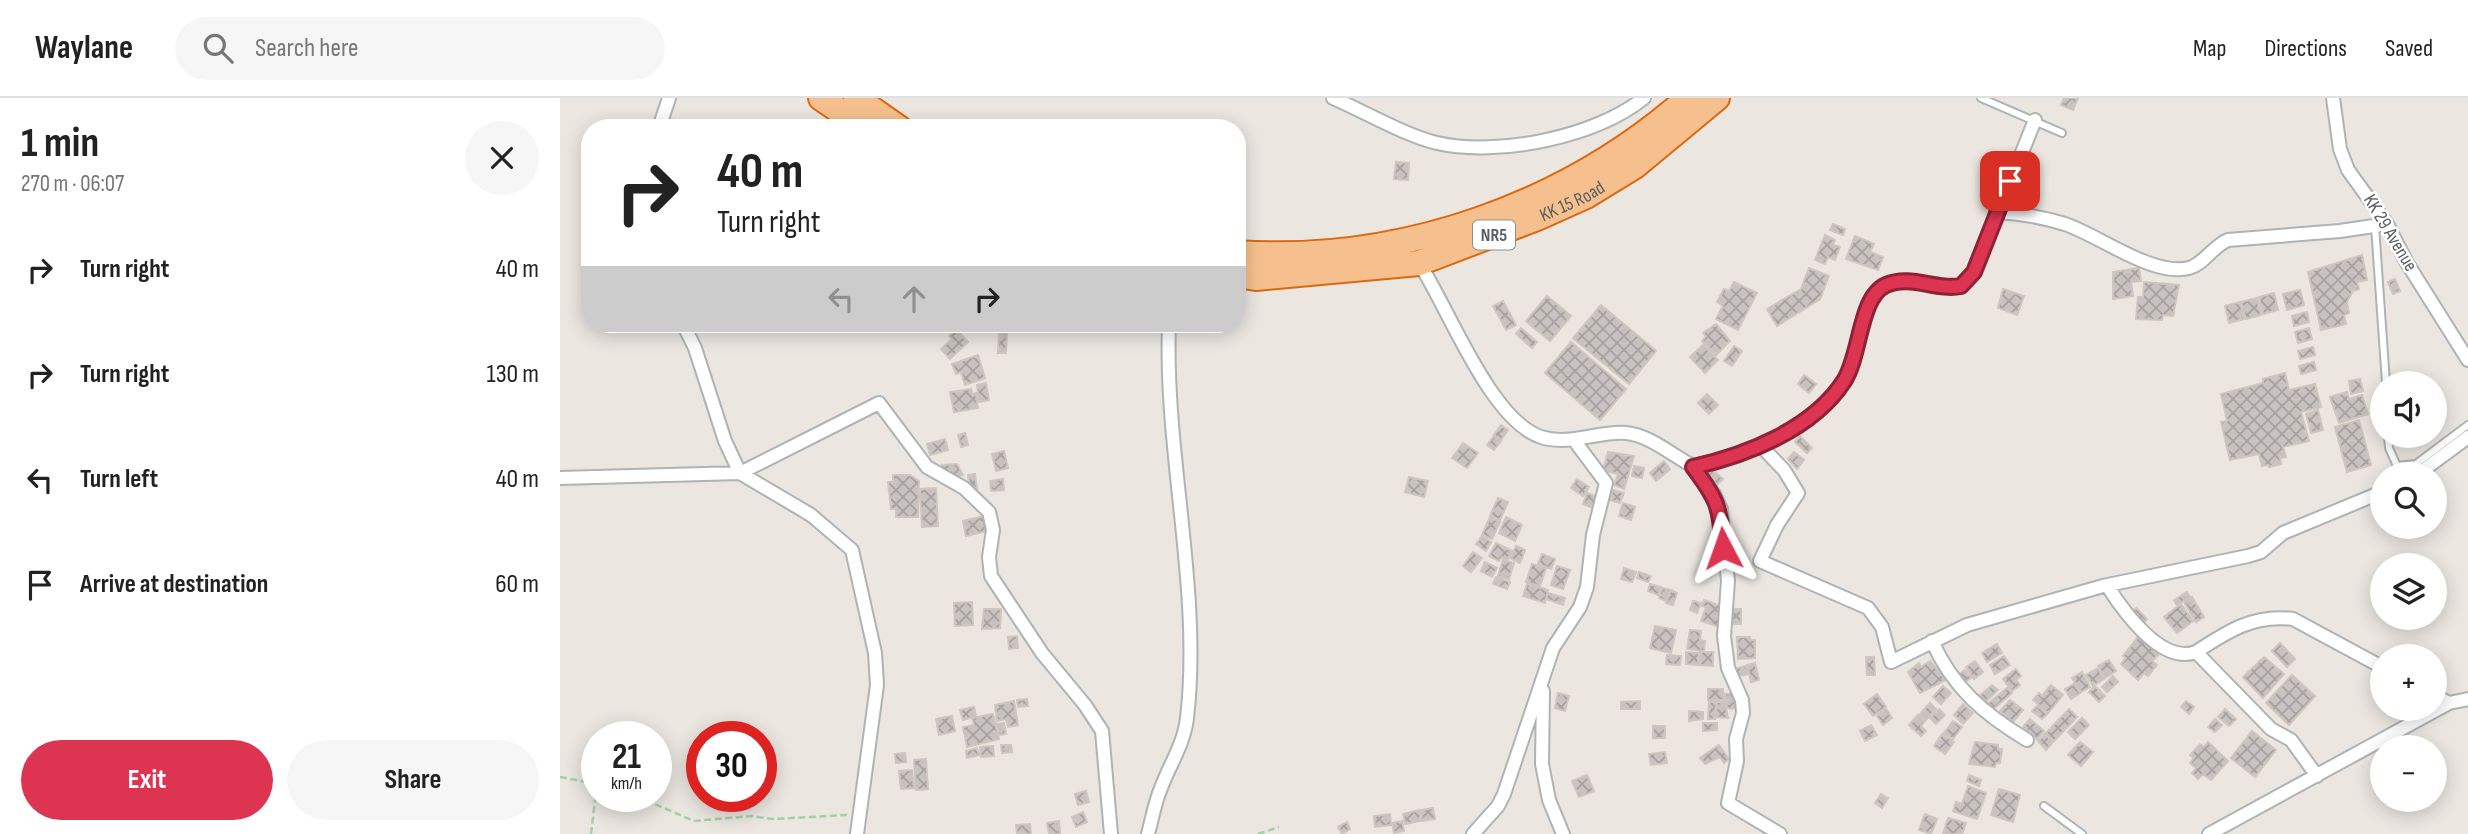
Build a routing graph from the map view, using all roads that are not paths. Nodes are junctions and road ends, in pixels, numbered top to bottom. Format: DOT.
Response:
graph roads {
  1 [pos="669,98"];
  2 [pos="821,98"];
  3 [pos="856,98"];
  4 [pos="1689,98"];
  5 [pos="1717,98"];
  6 [pos="1981,98"];
  7 [pos="2333,98"];
  8 [pos="1339,99"];
  9 [pos="1638,100"];
  10 [pos="662,119"];
  11 [pos="852,119"];
  12 [pos="887,119"];
  13 [pos="2035,120"];
  14 [pos="2062,133"];
  15 [pos="1996,212"];
  16 [pos="2381,225"];
  17 [pos="1246,253"];
  18 [pos="1419,263"];
  19 [pos="1246,276"];
  20 [pos="688,333"];
  21 [pos="1170,333"];
  22 [pos="2468,360"];
  23 [pos="2386,371"];
  24 [pos="2468,425"];
  25 [pos="2468,437"];
  26 [pos="1574,440"];
  27 [pos="2447,441"];
  28 [pos="1761,446"];
  29 [pos="2389,448"];
  30 [pos="2437,448"];
  31 [pos="2434,462"];
  32 [pos="1693,467"];
  33 [pos="740,473"];
  34 [pos="560,478"];
  35 [pos="2370,497"];
  36 [pos="2108,587"];
  37 [pos="1932,641"];
  38 [pos="2196,652"];
  39 [pos="2370,661"];
  40 [pos="1542,686"];
  41 [pos="2468,699"];
  42 [pos="2449,703"];
  43 [pos="2027,740"];
  44 [pos="2317,776"];
  45 [pos="2044,806"];
  46 [pos="1489,816"];
  47 [pos="857,834"];
  48 [pos="1111,834"];
  49 [pos="1148,834"];
  50 [pos="1473,834"];
  51 [pos="1483,834"];
  52 [pos="1563,834"];
  53 [pos="1780,834"];
  54 [pos="2082,834"];
  55 [pos="2209,834"];
  1 -- 10 [label="street"];
  2 -- 11 [label="highway"];
  3 -- 12 [label="highway"];
  4 -- 17 [label="highway, KK 15 Road / NR5"];
  5 -- 18 [label="highway, KK 15 Road / NR5"];
  6 -- 13 [label="lane"];
  7 -- 16 [label="street, KK 29 Avenue"];
  8 -- 9 [label="street"];
  13 -- 14 [label="lane"];
  13 -- 15 [label="street"];
  15 -- 16 [label="street"];
  15 -- 28 [label="street"];
  16 -- 22 [label="street, KK 29 Avenue"];
  16 -- 23 [label="lane"];
  18 -- 19 [label="highway, KK 15 Road / NR5"];
  18 -- 26 [label="street"];
  20 -- 33 [label="street"];
  21 -- 49 [label="street"];
  24 -- 27 [label="lane"];
  25 -- 31 [label="street"];
  26 -- 32 [label="street"];
  26 -- 40 [label="street"];
  28 -- 32 [label="street"];
  28 -- 37 [label="street"];
  29 -- 30 [label="lane"];
  32 -- 53 [label="street"];
  33 -- 34 [label="street"];
  33 -- 47 [label="street"];
  33 -- 48 [label="street"];
  35 -- 36 [label="street"];
  36 -- 37 [label="street"];
  36 -- 38 [label="street"];
  37 -- 43 [label="street"];
  38 -- 39 [label="street"];
  38 -- 44 [label="street"];
  40 -- 46 [label="street"];
  40 -- 52 [label="street"];
  41 -- 42 [label="street"];
  42 -- 44 [label="street"];
  44 -- 55 [label="street"];
  45 -- 54 [label="lane"];
  46 -- 50 [label="street"];
  46 -- 51 [label="street"];
}
